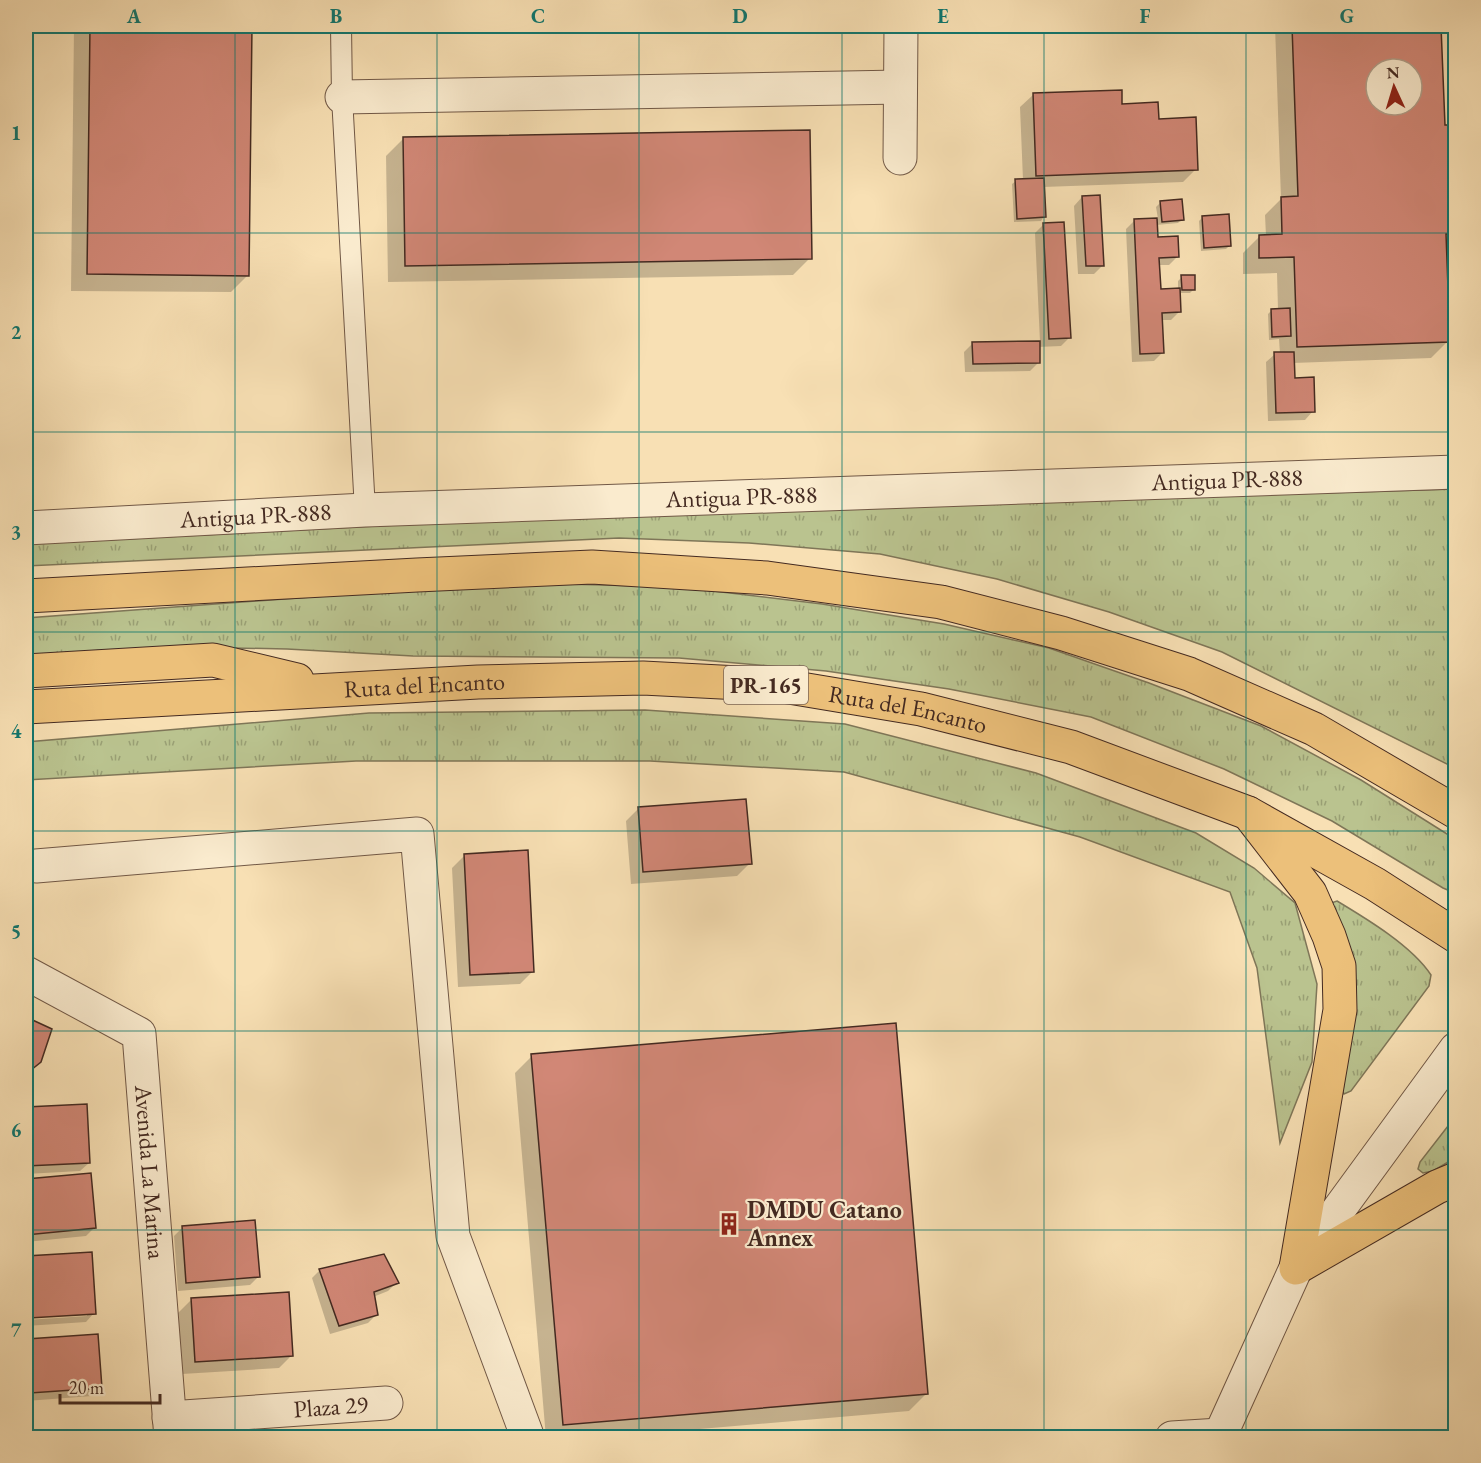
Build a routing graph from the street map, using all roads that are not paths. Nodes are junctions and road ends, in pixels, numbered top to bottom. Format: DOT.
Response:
graph roads {
  1 [pos="341,26"];
  2 [pos="901,26"];
  3 [pos="900,87"];
  4 [pos="342,97"];
  5 [pos="900,158"];
  6 [pos="1455,472"];
  7 [pos="365,510"];
  8 [pos="26,528"];
  9 [pos="26,596"];
  10 [pos="26,670"];
  11 [pos="334,689"];
  12 [pos="26,706"];
  13 [pos="1455,812"];
  14 [pos="1248,813"];
  15 [pos="36,866"];
  16 [pos="1455,936"];
  17 [pos="26,973"];
  18 [pos="1455,1049"];
  19 [pos="1455,1179"];
  20 [pos="1296,1268"];
  21 [pos="386,1403"];
  22 [pos="170,1428"];
  23 [pos="1220,1436"];
  24 [pos="528,1437"];
  25 [pos="1172,1437"];
  1 -- 4 [label="lane"];
  2 -- 3 [label="street"];
  3 -- 4 [label="street"];
  3 -- 5 [label="street"];
  4 -- 7 [label="lane"];
  6 -- 7 [label="street, Antigua PR-888"];
  7 -- 8 [label="street, Antigua PR-888"];
  9 -- 13 [label="main road"];
  10 -- 11 [label="main road"];
  11 -- 12 [label="main road, Ruta del Encanto / PR-165"];
  11 -- 14 [label="main road, Ruta del Encanto / PR-165"];
  14 -- 16 [label="main road, Ruta del Encanto / PR-165"];
  14 -- 20 [label="main road"];
  15 -- 24 [label="street"];
  17 -- 22 [label="street, Avenida La Marina"];
  18 -- 20 [label="street"];
  19 -- 20 [label="main road"];
  20 -- 23 [label="street"];
  21 -- 22 [label="street, Plaza 29"];
  23 -- 25 [label="street"];
}
